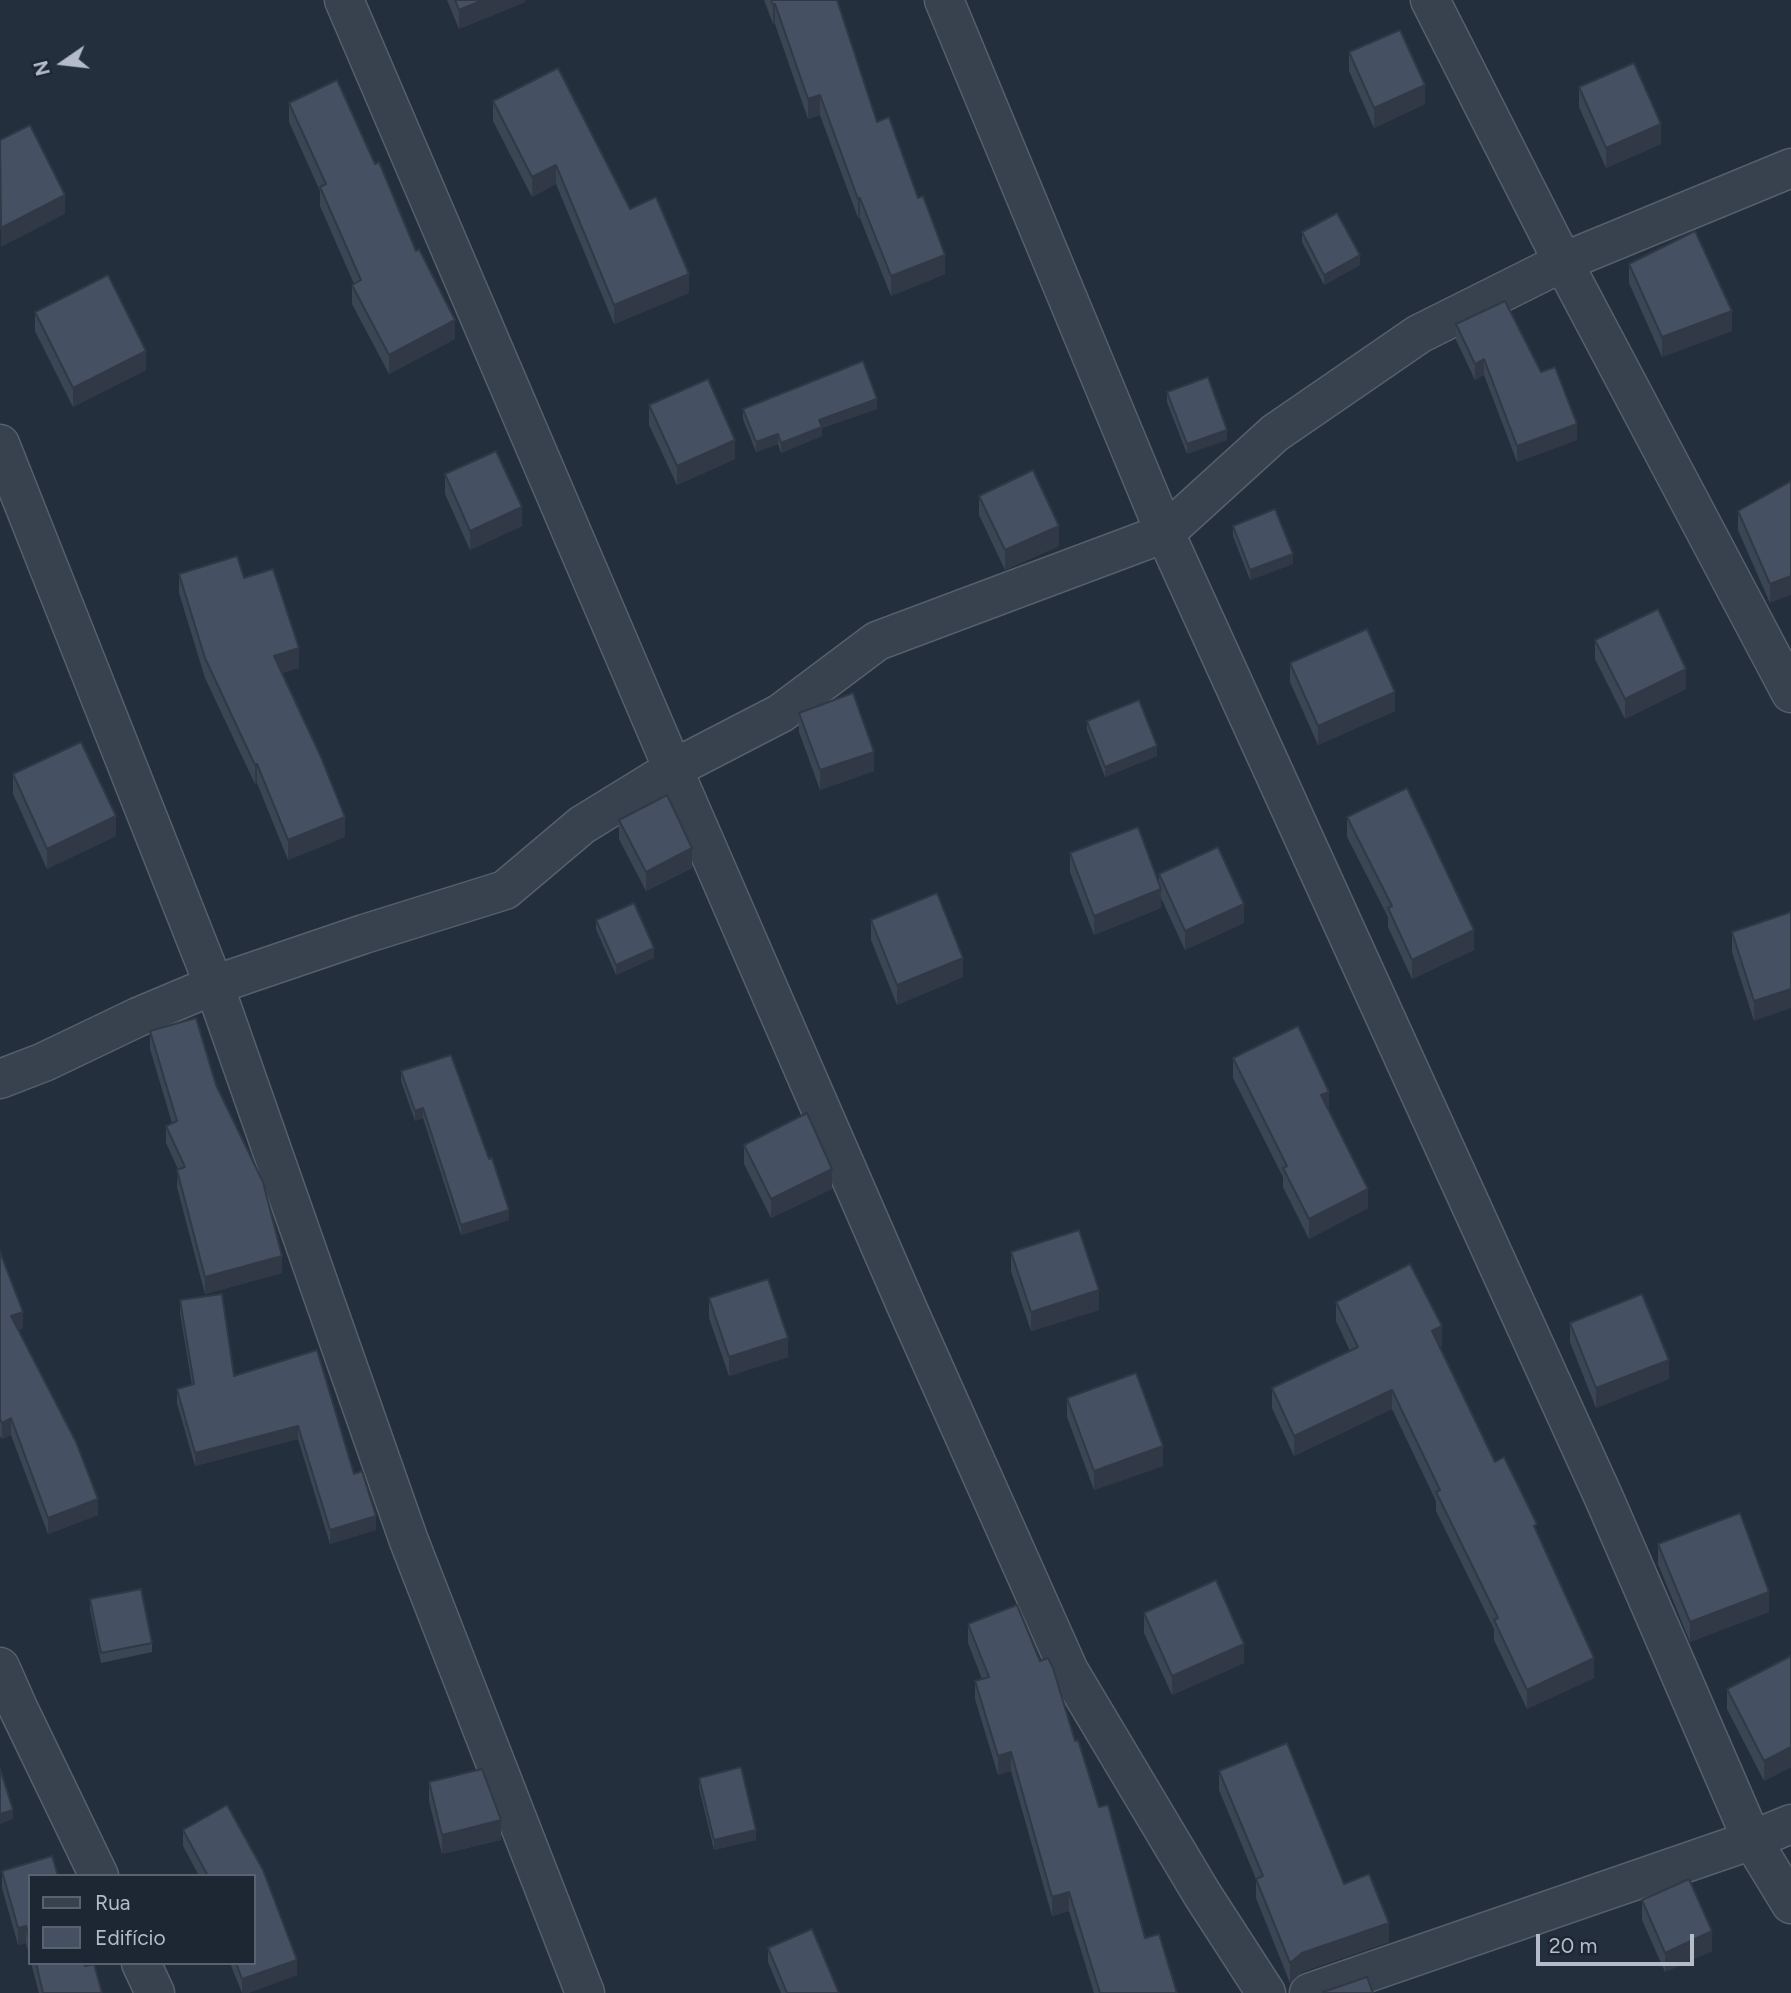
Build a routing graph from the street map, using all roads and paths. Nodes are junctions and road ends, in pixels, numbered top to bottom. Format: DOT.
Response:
graph roads {
  1 [pos="344,0"];
  2 [pos="944,0"];
  3 [pos="1430,0"];
  4 [pos="1791,168"];
  5 [pos="1563,262"];
  6 [pos="0,444"];
  7 [pos="1165,533"];
  8 [pos="1791,693"];
  9 [pos="673,769"];
  10 [pos="214,985"];
  11 [pos="0,1079"];
  12 [pos="0,1667"];
  13 [pos="1791,1824"];
  14 [pos="1752,1840"];
  15 [pos="98,1874"];
  16 [pos="1791,1904"];
  17 [pos="142,1965"];
  18 [pos="155,1993"];
  19 [pos="585,1993"];
  20 [pos="1266,1993"];
  21 [pos="1309,1993"];
  1 -- 9 [label="street"];
  2 -- 7 [label="street"];
  3 -- 5 [label="street"];
  4 -- 5 [label="street"];
  5 -- 7 [label="street"];
  5 -- 8 [label="street"];
  6 -- 10 [label="street"];
  7 -- 9 [label="street"];
  7 -- 14 [label="street"];
  9 -- 10 [label="street"];
  9 -- 20 [label="street"];
  10 -- 11 [label="street"];
  10 -- 19 [label="street"];
  12 -- 15 [label="street"];
  13 -- 14 [label="street"];
  14 -- 16 [label="street"];
  14 -- 21 [label="street"];
  17 -- 18 [label="street"];
}
